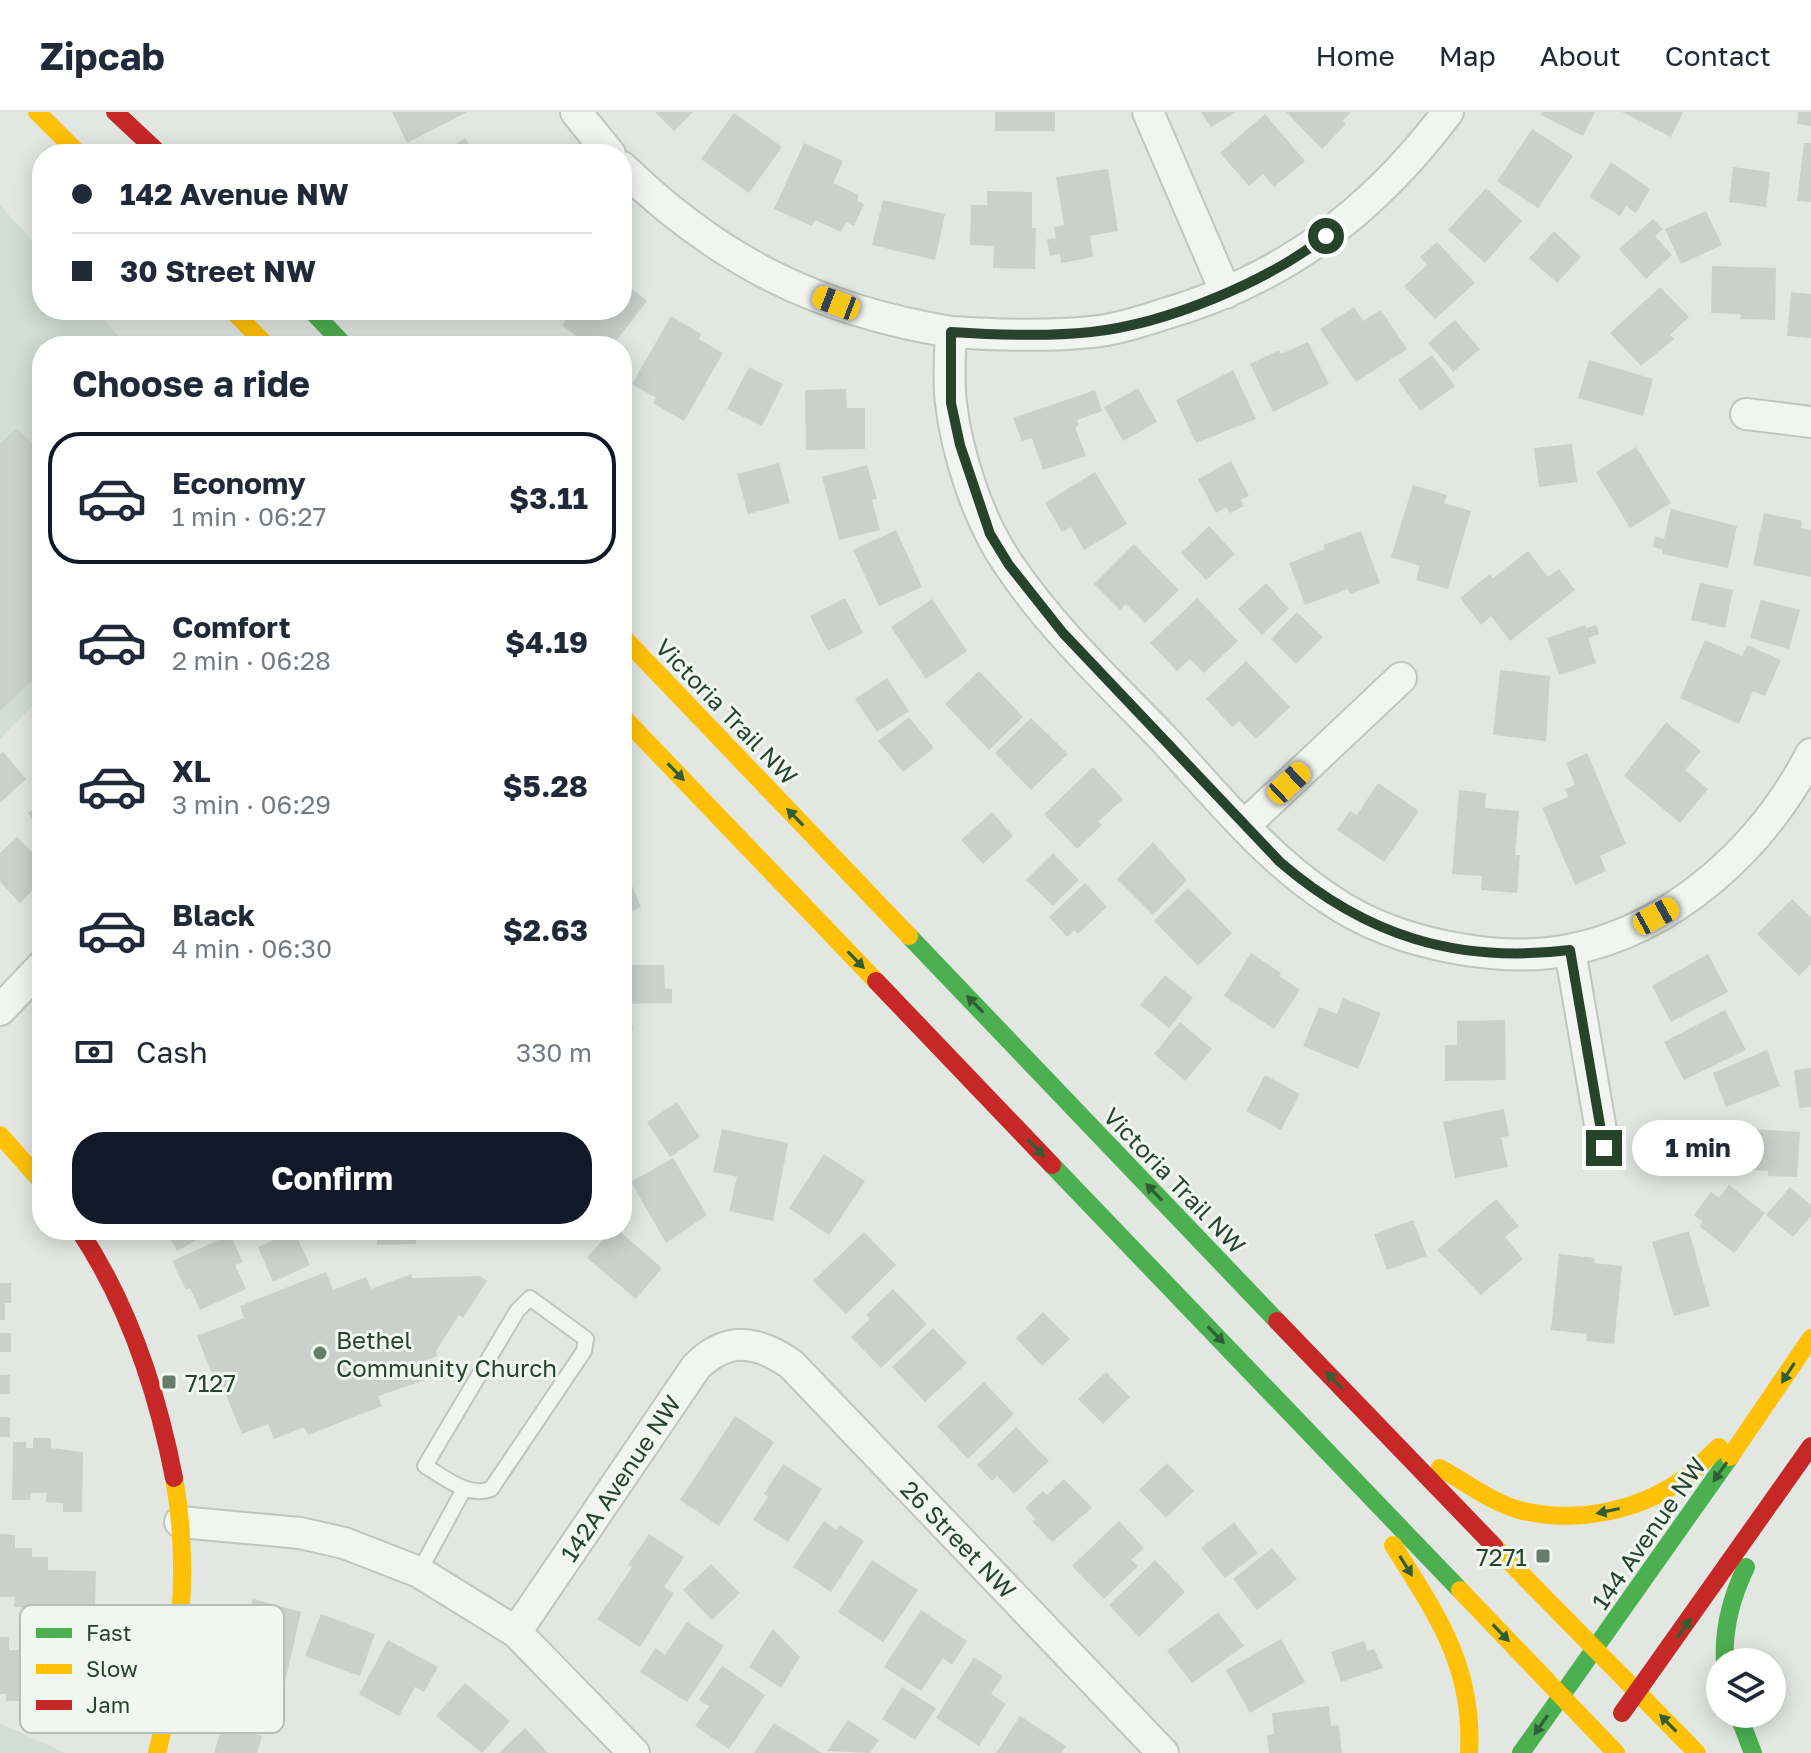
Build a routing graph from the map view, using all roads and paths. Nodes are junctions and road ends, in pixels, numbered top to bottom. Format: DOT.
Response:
graph roads {
  1 [pos="37,112"];
  2 [pos="115,112"];
  3 [pos="576,112"];
  4 [pos="1148,112"];
  5 [pos="1448,112"];
  6 [pos="69,144"];
  7 [pos="149,144"];
  8 [pos="602,144"];
  9 [pos="632,176"];
  10 [pos="1226,293"];
  11 [pos="242,320"];
  12 [pos="320,320"];
  13 [pos="951,332"];
  14 [pos="257,336"];
  15 [pos="336,336"];
  16 [pos="1746,414"];
  17 [pos="1811,422"];
  18 [pos="632,646"];
  19 [pos="1401,678"];
  20 [pos="632,726"];
  21 [pos="1811,754"];
  22 [pos="1245,825"];
  23 [pos="1570,950"];
  24 [pos="32,976"];
  25 [pos="0,1010"];
  26 [pos="0,1135"];
  27 [pos="1604,1148"];
  28 [pos="32,1171"];
  29 [pos="85,1240"];
  30 [pos="1811,1338"];
  31 [pos="741,1344"];
  32 [pos="1765,1408"];
  33 [pos="1388,1437"];
  34 [pos="1811,1446"];
  35 [pos="1797,1466"];
  36 [pos="1350,1475"];
  37 [pos="464,1489"];
  38 [pos="180,1522"];
  39 [pos="419,1572"];
  40 [pos="181,1605"];
  41 [pos="516,1632"];
  42 [pos="1596,1647"];
  43 [pos="1723,1648"];
  44 [pos="1639,1692"];
  45 [pos="1561,1696"];
  46 [pos="1743,1728"];
  47 [pos="163,1733"];
  48 [pos="1598,1746"];
  49 [pos="157,1753"];
  50 [pos="634,1753"];
  51 [pos="1163,1753"];
  52 [pos="1469,1753"];
  53 [pos="1521,1753"];
  54 [pos="1616,1753"];
  55 [pos="1697,1753"];
  56 [pos="1753,1753"];
  1 -- 6 [label="main road"];
  2 -- 7 [label="main road"];
  3 -- 8 [label="street"];
  4 -- 10 [label="street"];
  5 -- 10 [label="street"];
  9 -- 13 [label="street"];
  10 -- 13 [label="street"];
  11 -- 14 [label="main road"];
  12 -- 15 [label="main road"];
  13 -- 22 [label="street"];
  16 -- 17 [label="street"];
  33 -- 18 [label="main road, Victoria Trail NW, one-way"];
  19 -- 22 [label="street"];
  20 -- 36 [label="main road, one-way"];
  21 -- 23 [label="street"];
  22 -- 23 [label="street"];
  23 -- 27 [label="street"];
  24 -- 25 [label="street"];
  26 -- 28 [label="main road"];
  29 -- 38 [label="main road"];
  30 -- 32 [label="main road, 144 Avenue NW, one-way"];
  31 -- 41 [label="street, 142A Avenue NW"];
  31 -- 51 [label="street, 26 Street NW"];
  32 -- 33 [label="main road, one-way"];
  32 -- 42 [label="main road, 144 Avenue NW, one-way"];
  33 -- 42 [label="main road, Victoria Trail NW"];
  34 -- 35 [label="main road"];
  35 -- 43 [label="main road"];
  44 -- 35 [label="main road, one-way"];
  36 -- 45 [label="main road, one-way"];
  36 -- 52 [label="main road, one-way"];
  37 -- 37 [label="lane"];
  37 -- 39 [label="lane"];
  38 -- 39 [label="street"];
  38 -- 40 [label="main road"];
  39 -- 41 [label="street"];
  41 -- 50 [label="street"];
  42 -- 44 [label="main road, Victoria Trail NW"];
  42 -- 45 [label="main road, 144 Avenue NW"];
  44 -- 48 [label="main road"];
  55 -- 44 [label="main road, Victoria Trail NW, one-way"];
  45 -- 48 [label="main road"];
  45 -- 53 [label="main road, 144 Avenue NW, one-way"];
  46 -- 56 [label="main road"];
  47 -- 49 [label="main road"];
  48 -- 54 [label="main road"];
}
